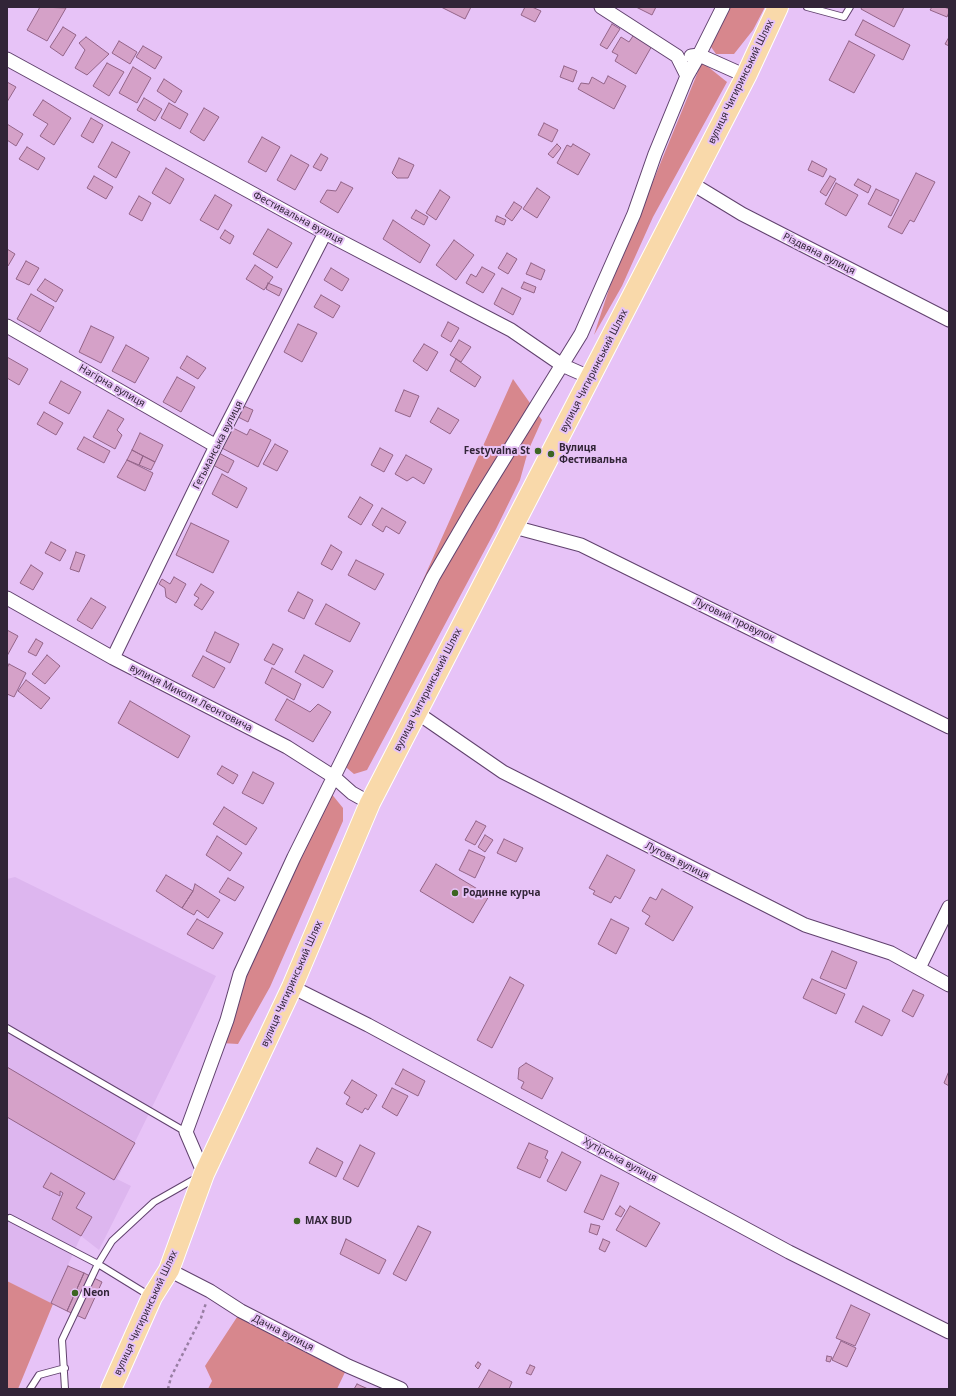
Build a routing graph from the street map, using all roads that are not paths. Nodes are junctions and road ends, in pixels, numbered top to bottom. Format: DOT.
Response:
graph roads {
  1 [pos="601,7"];
  2 [pos="723,7"];
  3 [pos="778,7"];
  4 [pos="807,7"];
  5 [pos="850,7"];
  6 [pos="699,55"];
  7 [pos="677,56"];
  8 [pos="7,59"];
  9 [pos="687,76"];
  10 [pos="746,76"];
  11 [pos="691,183"];
  12 [pos="325,234"];
  13 [pos="949,320"];
  14 [pos="7,326"];
  15 [pos="562,365"];
  16 [pos="589,377"];
  17 [pos="216,446"];
  18 [pos="514,527"];
  19 [pos="7,598"];
  20 [pos="113,658"];
  21 [pos="416,712"];
  22 [pos="949,727"];
  23 [pos="334,777"];
  24 [pos="370,804"];
  25 [pos="949,907"];
  26 [pos="919,968"];
  27 [pos="949,985"];
  28 [pos="292,987"];
  29 [pos="7,1028"];
  30 [pos="186,1132"];
  31 [pos="204,1174"];
  32 [pos="10,1218"];
  33 [pos="98,1264"];
  34 [pos="169,1270"];
  35 [pos="152,1297"];
  36 [pos="949,1332"];
  37 [pos="65,1368"];
  38 [pos="30,1389"];
  39 [pos="65,1389"];
  40 [pos="111,1389"];
  41 [pos="401,1389"];
  1 -- 7 [label="street"];
  2 -- 6 [label="street"];
  3 -- 10 [label="main road, вулиця Чигиринський Шлях"];
  4 -- 5 [label="lane"];
  6 -- 7 [label="street"];
  6 -- 9 [label="street"];
  6 -- 10 [label="street"];
  7 -- 9 [label="street"];
  8 -- 12 [label="street, Фестивальна вулиця"];
  9 -- 15 [label="street"];
  10 -- 11 [label="main road, вулиця Чигиринський Шлях"];
  11 -- 13 [label="street, Різдвяна вулиця"];
  11 -- 16 [label="main road, вулиця Чигиринський Шлях"];
  12 -- 15 [label="street, Фестивальна вулиця"];
  12 -- 17 [label="street, Гетьманська вулиця"];
  14 -- 17 [label="street, Нагірна вулиця"];
  15 -- 16 [label="street, Фестивальна вулиця"];
  15 -- 23 [label="street"];
  16 -- 18 [label="main road, вулиця Чигиринський Шлях"];
  17 -- 20 [label="street, Гетьманська вулиця"];
  18 -- 21 [label="main road, вулиця Чигиринський Шлях"];
  18 -- 22 [label="street, Луговий провулок"];
  19 -- 20 [label="street, вулиця Миколи Леонтовича"];
  20 -- 23 [label="street, вулиця Миколи Леонтовича"];
  21 -- 24 [label="main road, вулиця Чигиринський Шлях"];
  21 -- 26 [label="street, Лугова вулиця"];
  23 -- 24 [label="street, вулиця Миколи Леонтовича"];
  23 -- 30 [label="street"];
  24 -- 28 [label="main road, вулиця Чигиринський Шлях"];
  25 -- 26 [label="street"];
  26 -- 27 [label="street, Лугова вулиця"];
  28 -- 31 [label="main road, вулиця Чигиринський Шлях"];
  28 -- 36 [label="street, Хутірська вулиця"];
  29 -- 30 [label="lane"];
  30 -- 31 [label="street"];
  31 -- 33 [label="lane"];
  31 -- 34 [label="main road, вулиця Чигиринський Шлях"];
  32 -- 33 [label="lane"];
  33 -- 35 [label="lane"];
  33 -- 37 [label="lane"];
  34 -- 35 [label="main road, вулиця Чигиринський Шлях"];
  34 -- 41 [label="street, Дачна вулиця"];
  35 -- 40 [label="main road, вулиця Чигиринський Шлях"];
  37 -- 38 [label="lane"];
  37 -- 39 [label="lane"];
}
